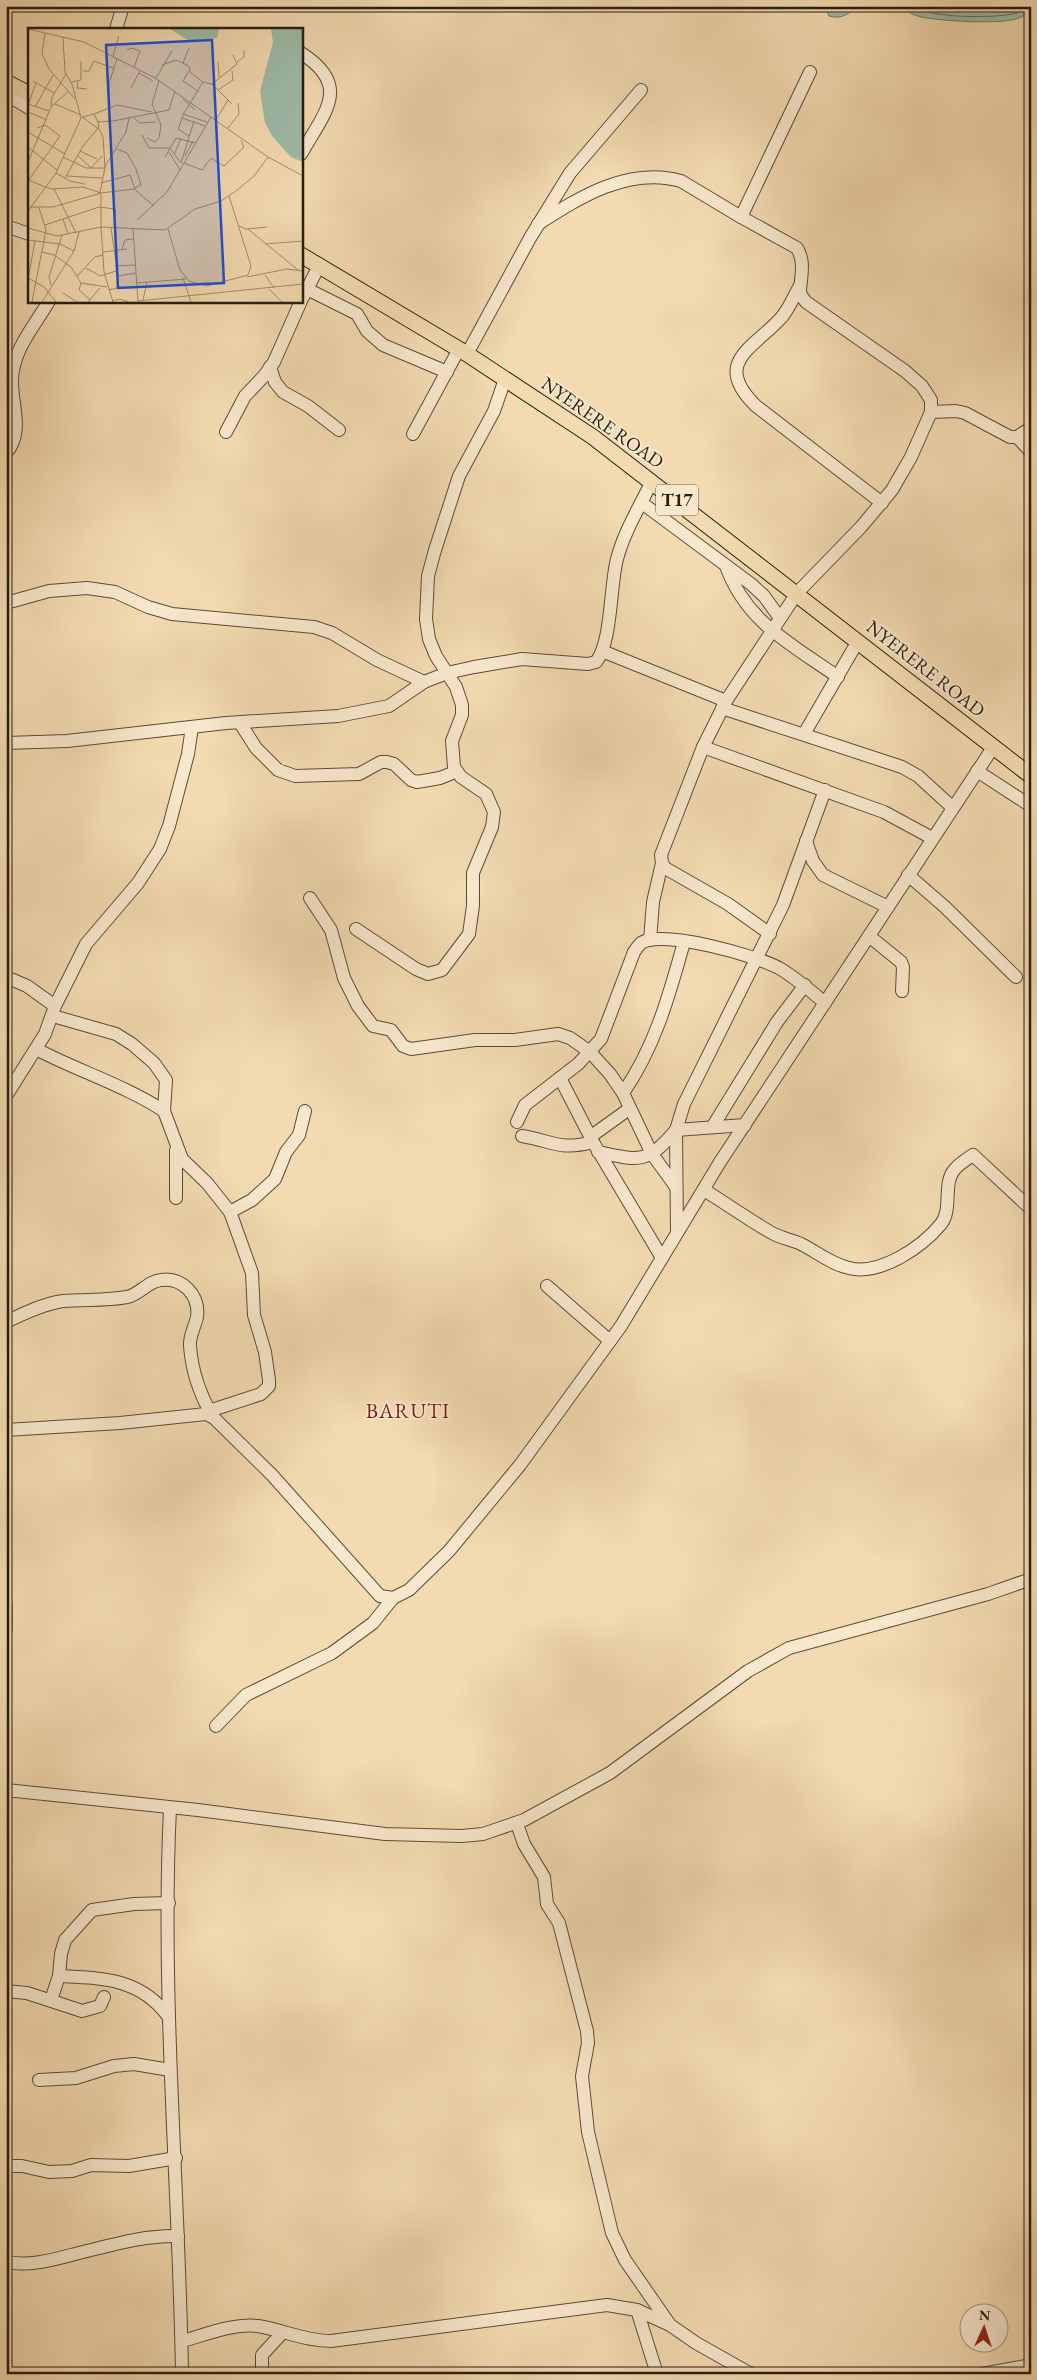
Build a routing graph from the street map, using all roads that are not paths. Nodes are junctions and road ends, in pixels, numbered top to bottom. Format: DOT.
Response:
graph roads {
  1 [pos="123,6"];
  2 [pos="116,28"];
  3 [pos="302,54"];
  4 [pos="810,72"];
  5 [pos="6,82"];
  6 [pos="640,90"];
  7 [pos="28,93"];
  8 [pos="6,94"];
  9 [pos="28,107"];
  10 [pos="302,152"];
  11 [pos="741,218"];
  12 [pos="538,224"];
  13 [pos="6,226"];
  14 [pos="28,234"];
  15 [pos="302,256"];
  16 [pos="319,266"];
  17 [pos="800,286"];
  18 [pos="303,297"];
  19 [pos="48,302"];
  20 [pos="301,302"];
  21 [pos="463,352"];
  22 [pos="270,367"];
  23 [pos="447,372"];
  24 [pos="505,379"];
  25 [pos="931,412"];
  26 [pos="1031,428"];
  27 [pos="339,430"];
  28 [pos="226,432"];
  29 [pos="413,434"];
  30 [pos="1016,437"];
  31 [pos="6,452"];
  32 [pos="1031,452"];
  33 [pos="652,481"];
  34 [pos="642,503"];
  35 [pos="882,503"];
  36 [pos="726,566"];
  37 [pos="797,593"];
  38 [pos="6,603"];
  39 [pos="780,618"];
  40 [pos="771,630"];
  41 [pos="858,641"];
  42 [pos="602,651"];
  43 [pos="447,673"];
  44 [pos="838,677"];
  45 [pos="424,682"];
  46 [pos="724,704"];
  47 [pos="240,723"];
  48 [pos="192,727"];
  49 [pos="804,734"];
  50 [pos="6,743"];
  51 [pos="994,746"];
  52 [pos="703,747"];
  53 [pos="977,771"];
  54 [pos="456,772"];
  55 [pos="1031,776"];
  56 [pos="825,790"];
  57 [pos="1031,806"];
  58 [pos="952,807"];
  59 [pos="932,838"];
  60 [pos="806,841"];
  61 [pos="662,863"];
  62 [pos="908,875"];
  63 [pos="310,898"];
  64 [pos="888,907"];
  65 [pos="356,929"];
  66 [pos="770,934"];
  67 [pos="869,936"];
  68 [pos="650,940"];
  69 [pos="684,942"];
  70 [pos="758,958"];
  71 [pos="6,977"];
  72 [pos="1016,977"];
  73 [pos="804,985"];
  74 [pos="902,991"];
  75 [pos="825,1003"];
  76 [pos="54,1011"];
  77 [pos="36,1049"];
  78 [pos="590,1052"];
  79 [pos="560,1078"];
  80 [pos="623,1093"];
  81 [pos="6,1096"];
  82 [pos="629,1109"];
  83 [pos="305,1110"];
  84 [pos="164,1112"];
  85 [pos="517,1122"];
  86 [pos="745,1125"];
  87 [pos="713,1126"];
  88 [pos="676,1130"];
  89 [pos="522,1136"];
  90 [pos="594,1144"];
  91 [pos="176,1147"];
  92 [pos="652,1154"];
  93 [pos="676,1187"];
  94 [pos="704,1190"];
  95 [pos="176,1198"];
  96 [pos="1031,1209"];
  97 [pos="230,1212"];
  98 [pos="677,1232"];
  99 [pos="662,1258"];
  100 [pos="547,1286"];
  101 [pos="6,1322"];
  102 [pos="610,1341"];
  103 [pos="212,1414"];
  104 [pos="6,1430"];
  105 [pos="1031,1579"];
  106 [pos="393,1598"];
  107 [pos="6,1606"];
  108 [pos="6,1629"];
  109 [pos="216,1726"];
  110 [pos="6,1790"];
  111 [pos="170,1808"];
  112 [pos="517,1824"];
  113 [pos="169,1903"];
  114 [pos="59,1976"];
  115 [pos="6,1991"];
  116 [pos="104,1997"];
  117 [pos="51,2000"];
  118 [pos="168,2016"];
  119 [pos="170,2070"];
  120 [pos="39,2080"];
  121 [pos="176,2158"];
  122 [pos="6,2166"];
  123 [pos="178,2236"];
  124 [pos="6,2262"];
  125 [pos="637,2310"];
  126 [pos="670,2324"];
  127 [pos="283,2332"];
  128 [pos="182,2341"];
  129 [pos="1031,2366"];
  130 [pos="182,2374"];
  131 [pos="262,2374"];
  132 [pos="657,2374"];
  133 [pos="751,2374"];
  134 [pos="982,2374"];
  1 -- 2 [label="street"];
  3 -- 10 [label="street"];
  4 -- 11 [label="street"];
  5 -- 7 [label="main road"];
  6 -- 12 [label="street"];
  8 -- 9 [label="street"];
  11 -- 12 [label="street"];
  11 -- 17 [label="street"];
  12 -- 21 [label="street"];
  13 -- 14 [label="street"];
  15 -- 16 [label="main road, NYERERE ROAD / T17"];
  16 -- 18 [label="street"];
  16 -- 21 [label="main road, NYERERE ROAD / T17"];
  17 -- 25 [label="street"];
  17 -- 35 [label="street"];
  18 -- 23 [label="street"];
  19 -- 31 [label="street"];
  20 -- 22 [label="street"];
  21 -- 23 [label="street"];
  21 -- 24 [label="main road, NYERERE ROAD / T17"];
  22 -- 27 [label="street"];
  22 -- 28 [label="street"];
  23 -- 29 [label="street"];
  24 -- 33 [label="main road, NYERERE ROAD / T17"];
  24 -- 43 [label="street"];
  25 -- 30 [label="street"];
  25 -- 35 [label="street"];
  26 -- 30 [label="street"];
  30 -- 32 [label="street"];
  33 -- 34 [label="street"];
  33 -- 37 [label="main road, NYERERE ROAD / T17"];
  34 -- 36 [label="street"];
  34 -- 42 [label="street"];
  35 -- 37 [label="street"];
  36 -- 39 [label="street"];
  36 -- 40 [label="street"];
  37 -- 39 [label="street"];
  37 -- 41 [label="main road, NYERERE ROAD / T17"];
  38 -- 45 [label="street"];
  39 -- 40 [label="street"];
  40 -- 44 [label="street"];
  40 -- 46 [label="street"];
  41 -- 44 [label="street"];
  41 -- 51 [label="main road, NYERERE ROAD / T17"];
  42 -- 43 [label="street"];
  42 -- 46 [label="street"];
  43 -- 45 [label="street"];
  43 -- 54 [label="street"];
  44 -- 49 [label="street"];
  45 -- 47 [label="street"];
  46 -- 49 [label="street"];
  46 -- 52 [label="street"];
  47 -- 48 [label="street"];
  47 -- 54 [label="street"];
  48 -- 50 [label="street"];
  48 -- 76 [label="street"];
  49 -- 58 [label="street"];
  51 -- 53 [label="street"];
  51 -- 55 [label="main road, NYERERE ROAD / T17"];
  52 -- 56 [label="street"];
  52 -- 61 [label="street"];
  53 -- 57 [label="street"];
  53 -- 58 [label="street"];
  54 -- 65 [label="street"];
  56 -- 59 [label="street"];
  56 -- 60 [label="street"];
  58 -- 59 [label="street"];
  59 -- 62 [label="street"];
  60 -- 64 [label="street"];
  60 -- 66 [label="street"];
  61 -- 66 [label="street"];
  61 -- 68 [label="street"];
  62 -- 64 [label="street"];
  62 -- 72 [label="street"];
  63 -- 78 [label="street"];
  64 -- 67 [label="street"];
  66 -- 70 [label="street"];
  67 -- 74 [label="street"];
  67 -- 75 [label="street"];
  68 -- 69 [label="street"];
  68 -- 78 [label="street"];
  69 -- 70 [label="street"];
  69 -- 80 [label="street"];
  70 -- 73 [label="street"];
  70 -- 88 [label="street"];
  71 -- 76 [label="street"];
  73 -- 75 [label="street"];
  73 -- 87 [label="street"];
  75 -- 86 [label="street"];
  76 -- 77 [label="street"];
  76 -- 84 [label="street"];
  77 -- 81 [label="street"];
  77 -- 84 [label="street"];
  78 -- 79 [label="street"];
  78 -- 80 [label="street"];
  79 -- 85 [label="street"];
  79 -- 90 [label="street"];
  80 -- 82 [label="street"];
  82 -- 90 [label="street"];
  82 -- 92 [label="street"];
  83 -- 97 [label="street"];
  84 -- 91 [label="street"];
  86 -- 87 [label="street"];
  86 -- 94 [label="street"];
  87 -- 88 [label="street"];
  88 -- 92 [label="street"];
  88 -- 93 [label="street"];
  89 -- 90 [label="street"];
  90 -- 92 [label="street"];
  90 -- 99 [label="street"];
  91 -- 95 [label="street"];
  91 -- 97 [label="street"];
  92 -- 93 [label="street"];
  93 -- 98 [label="street"];
  94 -- 96 [label="street"];
  94 -- 98 [label="street"];
  97 -- 103 [label="street"];
  98 -- 99 [label="street"];
  99 -- 102 [label="street"];
  100 -- 102 [label="street"];
  101 -- 103 [label="street"];
  102 -- 106 [label="street"];
  103 -- 104 [label="street"];
  103 -- 106 [label="street"];
  105 -- 112 [label="street"];
  106 -- 109 [label="street"];
  107 -- 108 [label="street"];
  110 -- 111 [label="street"];
  111 -- 112 [label="street"];
  111 -- 113 [label="street"];
  112 -- 126 [label="street"];
  113 -- 114 [label="street"];
  113 -- 118 [label="street"];
  114 -- 117 [label="street"];
  114 -- 118 [label="street"];
  115 -- 117 [label="street"];
  116 -- 117 [label="street"];
  118 -- 119 [label="street"];
  119 -- 120 [label="street"];
  119 -- 121 [label="street"];
  121 -- 122 [label="street"];
  121 -- 123 [label="street"];
  123 -- 124 [label="street"];
  123 -- 128 [label="street"];
  125 -- 126 [label="street"];
  125 -- 127 [label="street"];
  125 -- 132 [label="street"];
  126 -- 133 [label="street"];
  127 -- 128 [label="street"];
  127 -- 131 [label="street"];
  128 -- 130 [label="street"];
  129 -- 134 [label="street"];
}
